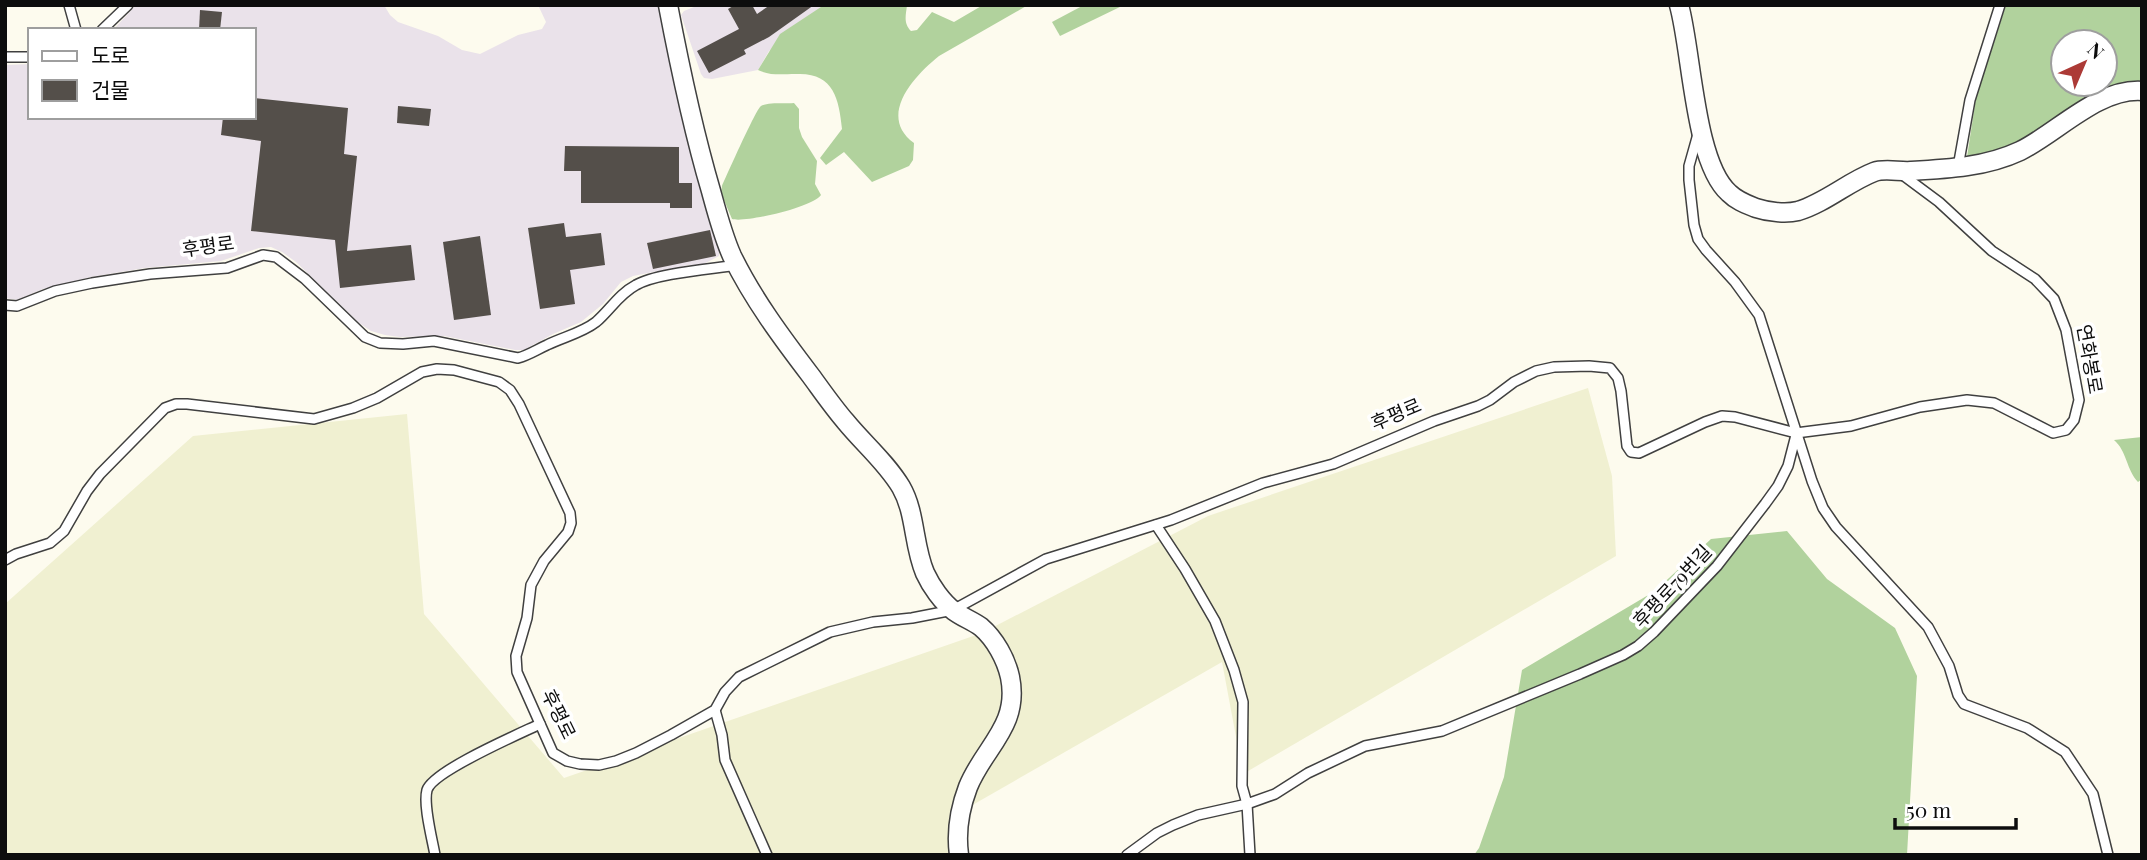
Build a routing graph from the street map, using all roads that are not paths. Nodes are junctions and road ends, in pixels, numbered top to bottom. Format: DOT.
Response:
graph roads {
  1 [pos="69,5"];
  2 [pos="128,5"];
  3 [pos="668,5"];
  4 [pos="1679,5"];
  5 [pos="2000,5"];
  6 [pos="75,28"];
  7 [pos="104,28"];
  8 [pos="5,57"];
  9 [pos="28,57"];
  10 [pos="2142,91"];
  11 [pos="1701,126"];
  12 [pos="1957,169"];
  13 [pos="1898,172"];
  14 [pos="737,265"];
  15 [pos="5,305"];
  16 [pos="1796,433"];
  17 [pos="1156,526"];
  18 [pos="5,560"];
  19 [pos="953,610"];
  20 [pos="715,710"];
  21 [pos="540,724"];
  22 [pos="1247,804"];
  23 [pos="435,855"];
  24 [pos="767,855"];
  25 [pos="958,855"];
  26 [pos="1127,855"];
  27 [pos="1250,855"];
  28 [pos="2108,855"];
  1 -- 6 [label="lane"];
  2 -- 7 [label="lane"];
  3 -- 14 [label="street"];
  4 -- 11 [label="street"];
  5 -- 12 [label="lane"];
  8 -- 9 [label="lane"];
  10 -- 12 [label="street"];
  11 -- 13 [label="street"];
  11 -- 16 [label="lane"];
  12 -- 13 [label="street"];
  13 -- 16 [label="lane, 연화봉로"];
  14 -- 15 [label="lane, 후평로"];
  14 -- 19 [label="street"];
  16 -- 17 [label="lane, 후평로"];
  16 -- 22 [label="lane, 후평로79번길"];
  16 -- 28 [label="lane"];
  17 -- 19 [label="lane, 후평로"];
  17 -- 22 [label="lane"];
  18 -- 21 [label="lane, 후평로"];
  19 -- 20 [label="lane, 후평로"];
  19 -- 25 [label="street"];
  20 -- 21 [label="lane, 후평로"];
  20 -- 24 [label="lane"];
  21 -- 23 [label="lane"];
  22 -- 26 [label="lane, 후평로79번길"];
  22 -- 27 [label="lane"];
}
